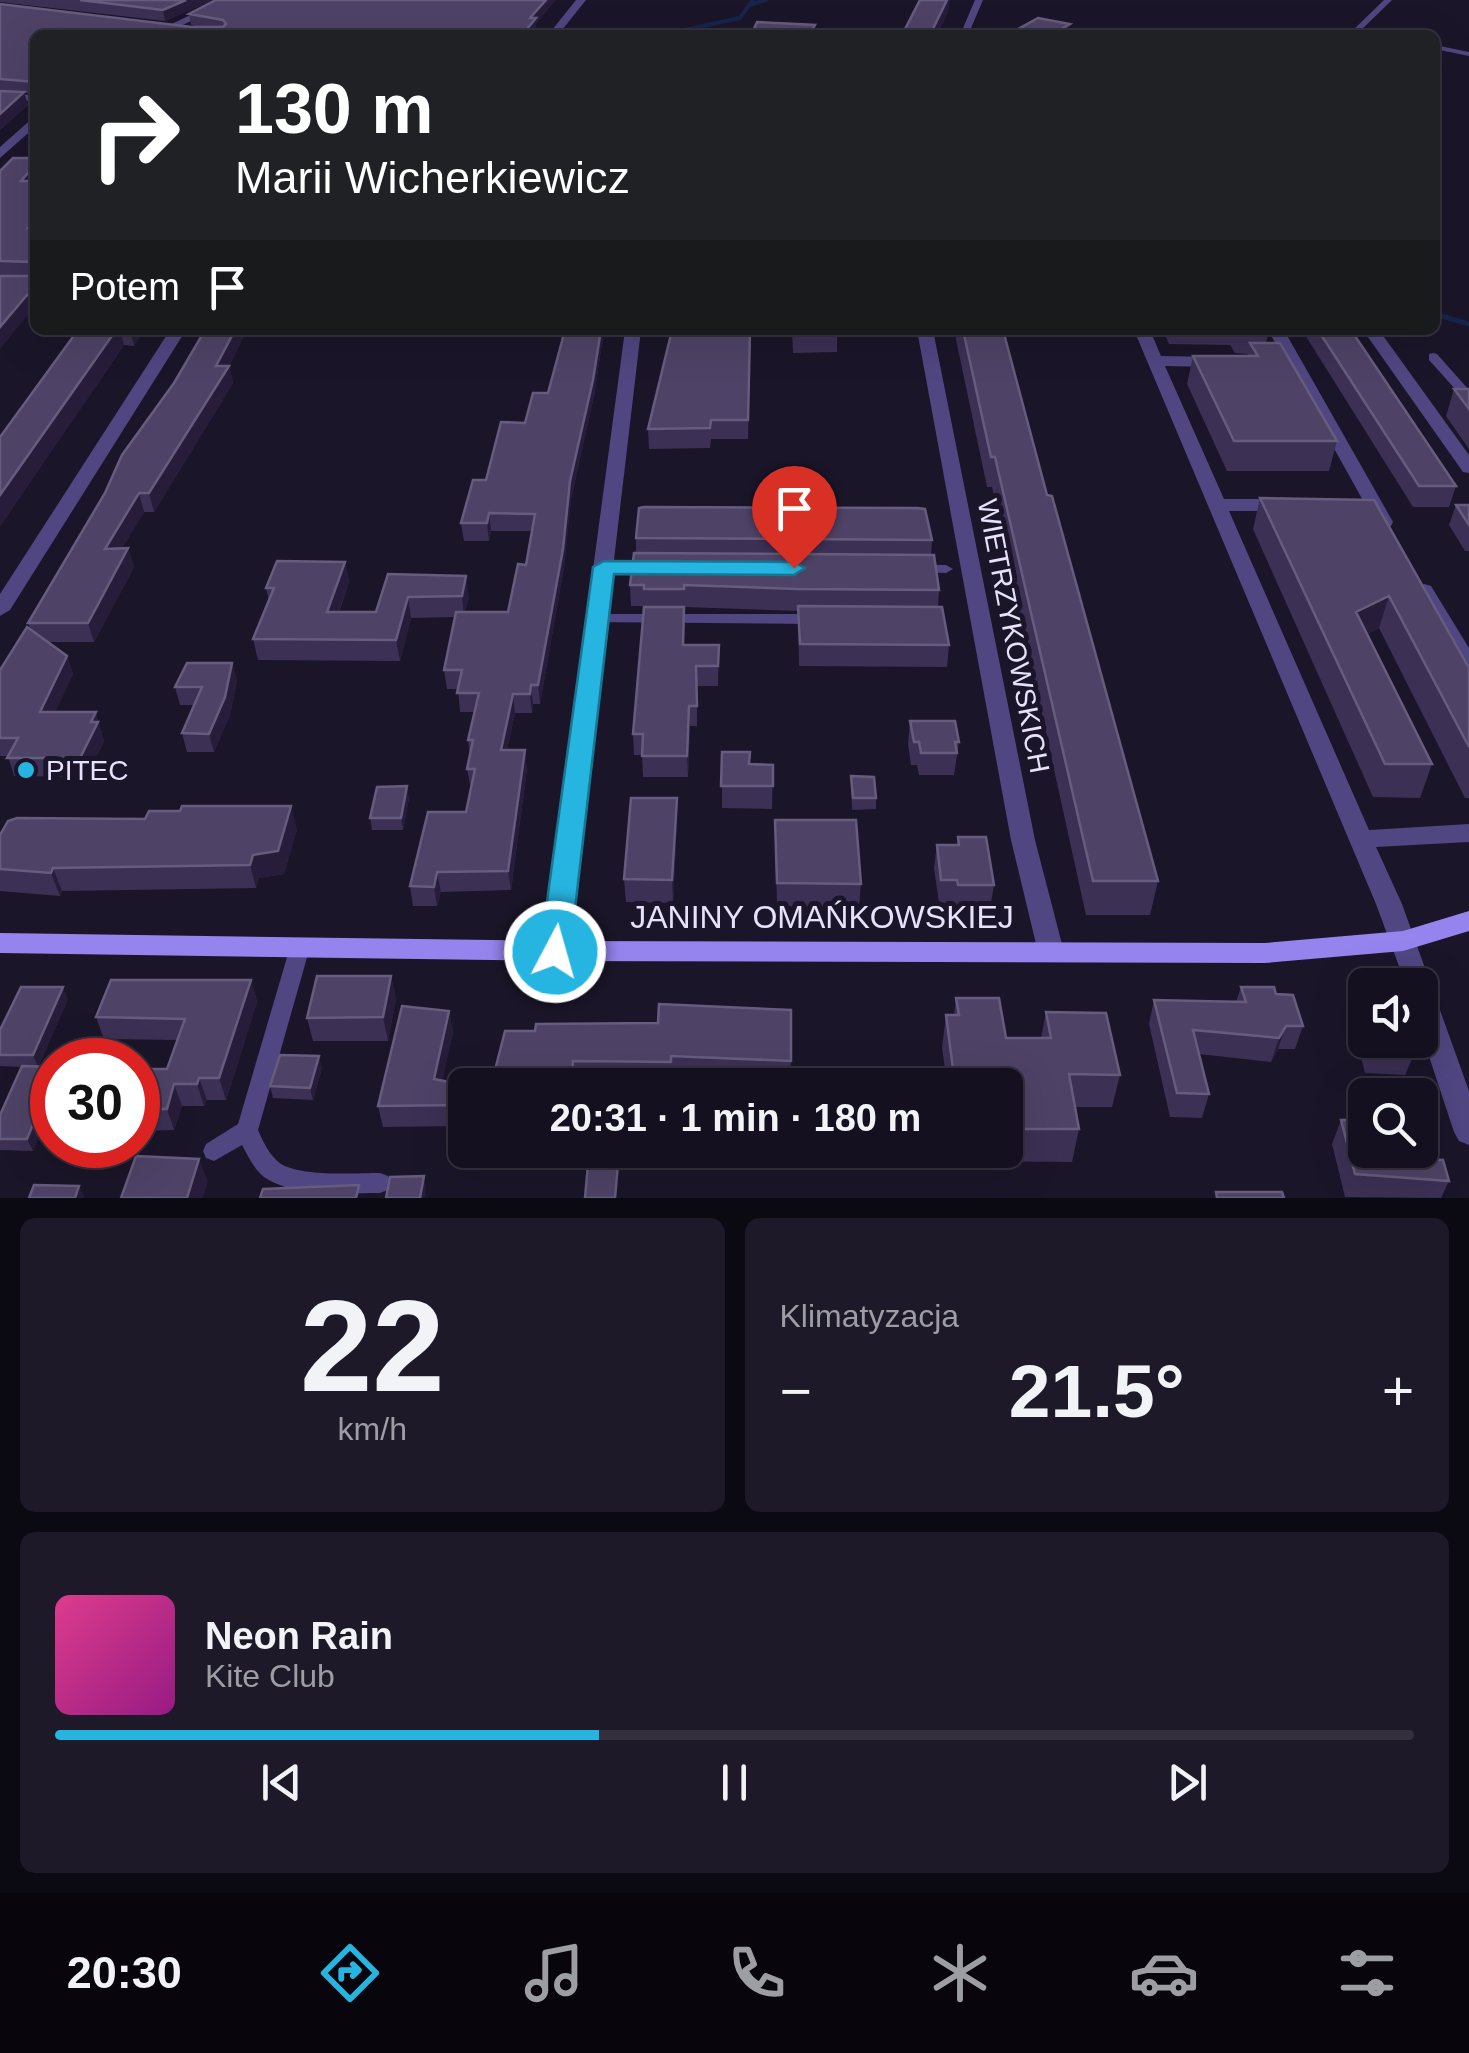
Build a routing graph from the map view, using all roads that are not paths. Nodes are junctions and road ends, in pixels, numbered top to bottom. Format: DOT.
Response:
graph roads {
  1 [pos="230,0"];
  2 [pos="581,0"];
  3 [pos="979,0"];
  4 [pos="1388,0"];
  5 [pos="147,27"];
  6 [pos="161,30"];
  7 [pos="174,30"];
  8 [pos="557,30"];
  9 [pos="967,30"];
  10 [pos="1357,30"];
  11 [pos="1440,49"];
  12 [pos="1469,54"];
  13 [pos="0,97"];
  14 [pos="30,98"];
  15 [pos="30,125"];
  16 [pos="0,154"];
  17 [pos="175,335"];
  18 [pos="632,335"];
  19 [pos="926,335"];
  20 [pos="1144,335"];
  21 [pos="1277,335"];
  22 [pos="1375,335"];
  23 [pos="1433,357"];
  24 [pos="1156,362"];
  25 [pos="1234,362"];
  26 [pos="1469,398"];
  27 [pos="1469,468"];
  28 [pos="1216,505"];
  29 [pos="1295,505"];
  30 [pos="1393,538"];
  31 [pos="604,567"];
  32 [pos="661,568"];
  33 [pos="908,569"];
  34 [pos="946,569"];
  35 [pos="1412,570"];
  36 [pos="0,610"];
  37 [pos="596,619"];
  38 [pos="831,620"];
  39 [pos="1469,666"];
  40 [pos="1469,834"];
  41 [pos="1360,838"];
  42 [pos="1469,921"];
  43 [pos="1403,941"];
  44 [pos="0,943"];
  45 [pos="300,947"];
  46 [pos="555,952"];
  47 [pos="1051,952"];
  48 [pos="1412,968"];
  49 [pos="1438,1042"];
  50 [pos="247,1130"];
  51 [pos="1469,1132"];
  52 [pos="214,1151"];
  53 [pos="380,1183"];
  1 -- 7 [label="street"];
  2 -- 8 [label="street"];
  3 -- 9 [label="lane"];
  4 -- 10 [label="lane"];
  5 -- 6 [label="street"];
  11 -- 12 [label="lane"];
  13 -- 14 [label="street"];
  15 -- 16 [label="street"];
  17 -- 36 [label="street"];
  18 -- 31 [label="street"];
  19 -- 47 [label="street, WIETRZYKOWSKICH"];
  20 -- 24 [label="street"];
  21 -- 30 [label="street"];
  22 -- 27 [label="street"];
  23 -- 26 [label="lane"];
  24 -- 25 [label="street"];
  24 -- 28 [label="street"];
  28 -- 29 [label="street"];
  28 -- 41 [label="street"];
  31 -- 32 [label="lane"];
  31 -- 37 [label="street"];
  33 -- 34 [label="lane"];
  35 -- 39 [label="street"];
  37 -- 38 [label="lane"];
  37 -- 46 [label="street"];
  40 -- 41 [label="street"];
  41 -- 43 [label="street"];
  42 -- 43 [label="street, JANINY OMAŃKOWSKIEJ"];
  43 -- 47 [label="street, JANINY OMAŃKOWSKIEJ"];
  43 -- 48 [label="street"];
  44 -- 45 [label="street, JANINY OMAŃKOWSKIEJ"];
  45 -- 46 [label="street, JANINY OMAŃKOWSKIEJ"];
  45 -- 50 [label="lane"];
  46 -- 47 [label="street, JANINY OMAŃKOWSKIEJ"];
  49 -- 51 [label="street"];
  50 -- 52 [label="lane"];
  50 -- 53 [label="lane"];
}
